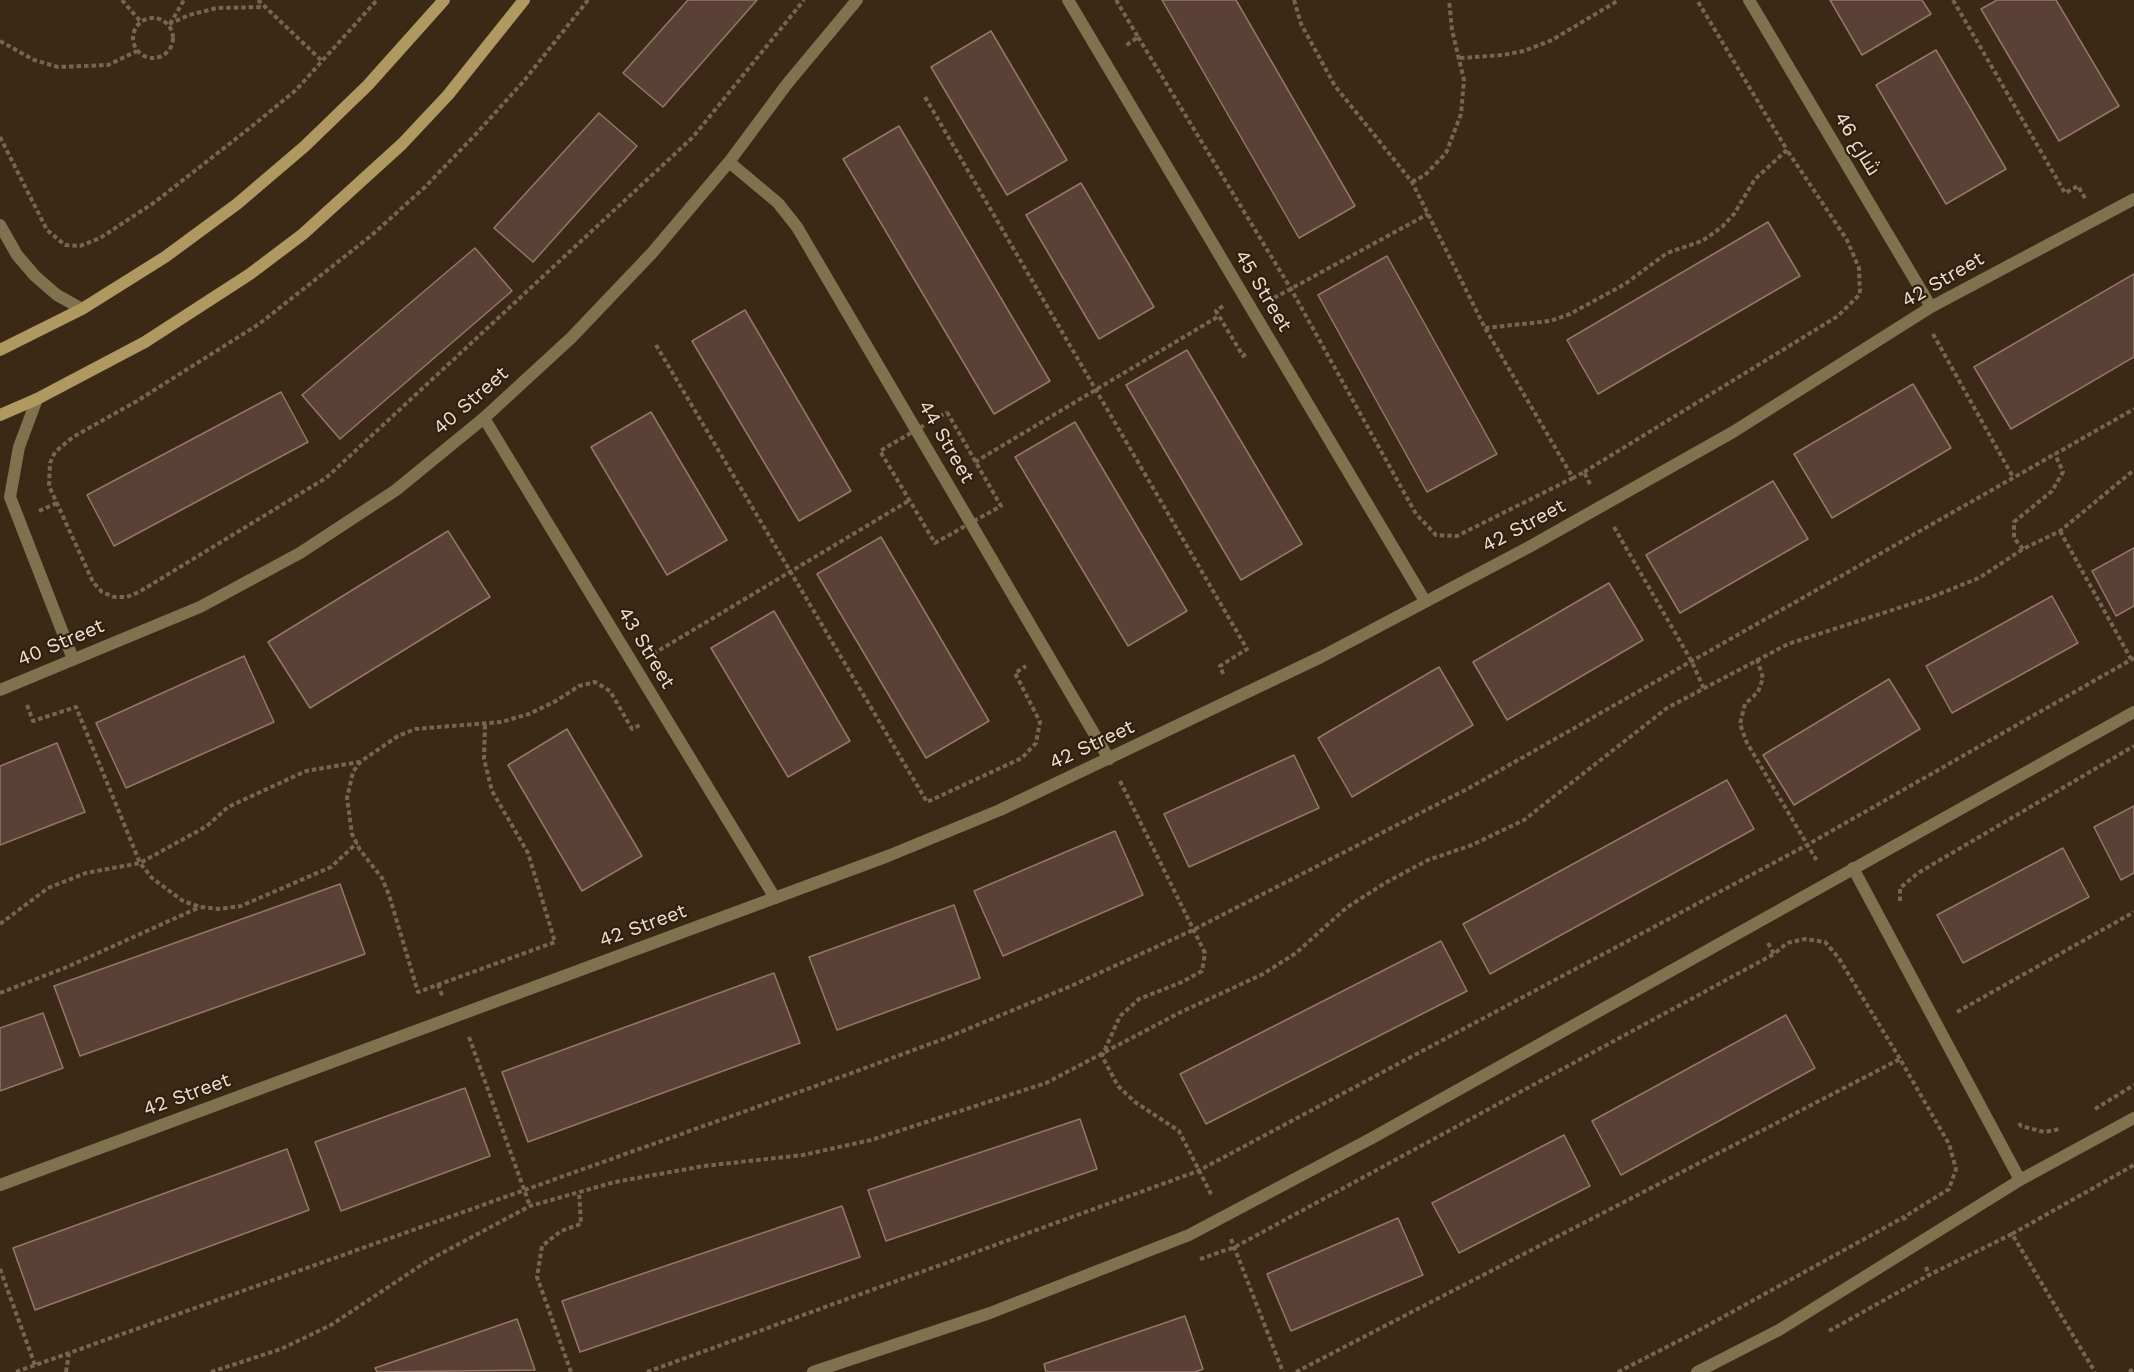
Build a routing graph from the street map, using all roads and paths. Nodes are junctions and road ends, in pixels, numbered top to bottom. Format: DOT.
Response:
graph roads {
  1 [pos="122,0"];
  2 [pos="184,0"];
  3 [pos="258,0"];
  4 [pos="377,0"];
  5 [pos="444,0"];
  6 [pos="524,0"];
  7 [pos="588,0"];
  8 [pos="804,0"];
  9 [pos="857,0"];
  10 [pos="1068,0"];
  11 [pos="1116,0"];
  12 [pos="1294,0"];
  13 [pos="1449,0"];
  14 [pos="1619,0"];
  15 [pos="1697,0"];
  16 [pos="1749,0"];
  17 [pos="1953,0"];
  18 [pos="265,8"];
  19 [pos="140,21"];
  20 [pos="169,24"];
  21 [pos="1138,37"];
  22 [pos="0,41"];
  23 [pos="137,51"];
  24 [pos="1460,58"];
  25 [pos="322,61"];
  26 [pos="1105,61"];
  27 [pos="925,97"];
  28 [pos="0,137"];
  29 [pos="1787,150"];
  30 [pos="729,162"];
  31 [pos="1412,182"];
  32 [pos="2134,199"];
  33 [pos="1428,214"];
  34 [pos="2096,219"];
  35 [pos="0,225"];
  36 [pos="1291,289"];
  37 [pos="82,309"];
  38 [pos="1252,310"];
  39 [pos="1926,310"];
  40 [pos="1219,316"];
  41 [pos="1485,328"];
  42 [pos="656,345"];
  43 [pos="0,350"];
  44 [pos="1096,390"];
  45 [pos="38,399"];
  46 [pos="2134,409"];
  47 [pos="0,415"];
  48 [pos="484,418"];
  49 [pos="2055,454"];
  50 [pos="975,462"];
  51 [pos="2134,470"];
  52 [pos="1584,472"];
  53 [pos="2013,477"];
  54 [pos="1573,478"];
  55 [pos="5,493"];
  56 [pos="910,500"];
  57 [pos="1603,506"];
  58 [pos="2060,531"];
  59 [pos="2023,549"];
  60 [pos="791,572"];
  61 [pos="1425,601"];
  62 [pos="1047,654"];
  63 [pos="2133,658"];
  64 [pos="73,659"];
  65 [pos="1757,659"];
  66 [pos="1692,662"];
  67 [pos="634,665"];
  68 [pos="19,682"];
  69 [pos="1704,688"];
  70 [pos="0,690"];
  71 [pos="1235,700"];
  72 [pos="2134,712"];
  73 [pos="663,713"];
  74 [pos="485,725"];
  75 [pos="2134,746"];
  76 [pos="1109,759"];
  77 [pos="360,762"];
  78 [pos="357,843"];
  79 [pos="1807,844"];
  80 [pos="140,863"];
  81 [pos="1853,868"];
  82 [pos="1829,882"];
  83 [pos="775,898"];
  84 [pos="200,907"];
  85 [pos="1900,910"];
  86 [pos="2134,912"];
  87 [pos="1755,923"];
  88 [pos="0,924"];
  89 [pos="1193,930"];
  90 [pos="0,993"];
  91 [pos="1951,1002"];
  92 [pos="1957,1012"];
  93 [pos="460,1014"];
  94 [pos="1963,1023"];
  95 [pos="1101,1056"];
  96 [pos="1900,1059"];
  97 [pos="2134,1085"];
  98 [pos="2094,1109"];
  99 [pos="2015,1116"];
  100 [pos="2134,1118"];
  101 [pos="2063,1128"];
  102 [pos="2134,1165"];
  103 [pos="1198,1171"];
  104 [pos="2020,1180"];
  105 [pos="0,1185"];
  106 [pos="525,1189"];
  107 [pos="579,1191"];
  108 [pos="530,1206"];
  109 [pos="1223,1217"];
  110 [pos="1904,1217"];
  111 [pos="2012,1234"];
  112 [pos="1916,1245"];
  113 [pos="0,1269"];
  114 [pos="1826,1332"];
  115 [pos="69,1353"];
  116 [pos="35,1365"];
  117 [pos="2134,1368"];
  118 [pos="16,1372"];
  119 [pos="66,1372"];
  120 [pos="211,1372"];
  121 [pos="571,1372"];
  122 [pos="647,1372"];
  123 [pos="813,1372"];
  124 [pos="1284,1372"];
  125 [pos="1296,1372"];
  126 [pos="1618,1372"];
  127 [pos="1697,1372"];
  128 [pos="2095,1372"];
  129 [pos="2129,1372"];
  1 -- 19 [label="path"];
  2 -- 20 [label="path"];
  3 -- 18 [label="path"];
  4 -- 25 [label="path"];
  5 -- 37 [label="street"];
  6 -- 45 [label="street"];
  7 -- 8 [label="path"];
  9 -- 30 [label="street, 40 Street"];
  10 -- 26 [label="street, 45 Street"];
  11 -- 21 [label="path"];
  12 -- 31 [label="path"];
  13 -- 24 [label="path"];
  14 -- 24 [label="path"];
  15 -- 29 [label="path"];
  16 -- 39 [label="street, شارع 46"];
  17 -- 34 [label="path"];
  18 -- 20 [label="path"];
  18 -- 25 [label="path"];
  19 -- 20 [label="path"];
  19 -- 23 [label="path"];
  20 -- 23 [label="path"];
  21 -- 26 [label="path"];
  21 -- 36 [label="path"];
  22 -- 23 [label="path"];
  24 -- 31 [label="path"];
  25 -- 28 [label="path"];
  26 -- 38 [label="street, 45 Street"];
  27 -- 44 [label="path"];
  29 -- 41 [label="path"];
  29 -- 52 [label="path"];
  30 -- 48 [label="street, 40 Street"];
  30 -- 62 [label="street, 44 Street"];
  31 -- 33 [label="path"];
  32 -- 34 [label="street, 42 Street"];
  33 -- 36 [label="path"];
  33 -- 41 [label="path"];
  34 -- 39 [label="street, 42 Street"];
  35 -- 37 [label="street"];
  36 -- 38 [label="path"];
  36 -- 54 [label="path"];
  37 -- 43 [label="street"];
  38 -- 61 [label="street, 45 Street"];
  39 -- 53 [label="path"];
  39 -- 57 [label="street, 42 Street"];
  40 -- 44 [label="path"];
  41 -- 54 [label="path"];
  42 -- 60 [label="path"];
  44 -- 50 [label="path"];
  44 -- 71 [label="path"];
  45 -- 47 [label="street"];
  45 -- 55 [label="street"];
  46 -- 49 [label="path"];
  48 -- 64 [label="street, 40 Street"];
  48 -- 67 [label="street, 43 Street"];
  49 -- 53 [label="path"];
  49 -- 59 [label="path"];
  51 -- 58 [label="path"];
  52 -- 54 [label="path"];
  52 -- 57 [label="path"];
  53 -- 66 [label="path"];
  55 -- 64 [label="street"];
  56 -- 60 [label="path"];
  57 -- 61 [label="street, 42 Street"];
  57 -- 66 [label="path"];
  58 -- 59 [label="path"];
  58 -- 63 [label="path"];
  59 -- 65 [label="path"];
  60 -- 62 [label="path"];
  60 -- 67 [label="path"];
  61 -- 71 [label="street, 42 Street"];
  62 -- 76 [label="street, 44 Street"];
  63 -- 79 [label="path"];
  64 -- 68 [label="street, 40 Street"];
  65 -- 69 [label="path"];
  65 -- 79 [label="path"];
  66 -- 69 [label="path"];
  66 -- 89 [label="path"];
  67 -- 73 [label="street, 43 Street"];
  68 -- 70 [label="street, 40 Street"];
  68 -- 80 [label="path"];
  69 -- 95 [label="path"];
  71 -- 76 [label="street, 42 Street"];
  72 -- 81 [label="street"];
  73 -- 74 [label="path"];
  73 -- 83 [label="street, 43 Street"];
  74 -- 77 [label="path"];
  74 -- 78 [label="path"];
  75 -- 85 [label="path"];
  76 -- 83 [label="street, 42 Street"];
  76 -- 89 [label="path"];
  77 -- 78 [label="path"];
  77 -- 80 [label="path"];
  78 -- 84 [label="path"];
  79 -- 82 [label="path"];
  79 -- 103 [label="path"];
  80 -- 84 [label="path"];
  80 -- 88 [label="path"];
  81 -- 82 [label="street"];
  81 -- 104 [label="street"];
  82 -- 87 [label="street"];
  83 -- 93 [label="street, 42 Street"];
  84 -- 90 [label="path"];
  86 -- 92 [label="path"];
  87 -- 96 [label="path"];
  87 -- 109 [label="street"];
  89 -- 95 [label="path"];
  89 -- 106 [label="path"];
  91 -- 92 [label="path"];
  92 -- 94 [label="path"];
  93 -- 105 [label="street, 42 Street"];
  93 -- 106 [label="path"];
  95 -- 103 [label="path"];
  95 -- 107 [label="path"];
  96 -- 110 [label="path"];
  96 -- 125 [label="path"];
  97 -- 98 [label="path"];
  99 -- 101 [label="path"];
  100 -- 104 [label="street"];
  102 -- 111 [label="path"];
  103 -- 109 [label="path"];
  103 -- 122 [label="path"];
  104 -- 112 [label="street"];
  106 -- 108 [label="path"];
  106 -- 115 [label="path"];
  107 -- 108 [label="path"];
  107 -- 121 [label="path"];
  108 -- 120 [label="path"];
  109 -- 123 [label="street"];
  109 -- 124 [label="path"];
  110 -- 112 [label="path"];
  110 -- 126 [label="path"];
  111 -- 114 [label="path"];
  111 -- 128 [label="path"];
  112 -- 127 [label="street"];
  113 -- 116 [label="path"];
  115 -- 116 [label="path"];
  115 -- 119 [label="path"];
  116 -- 118 [label="path"];
  117 -- 129 [label="path"];
}
